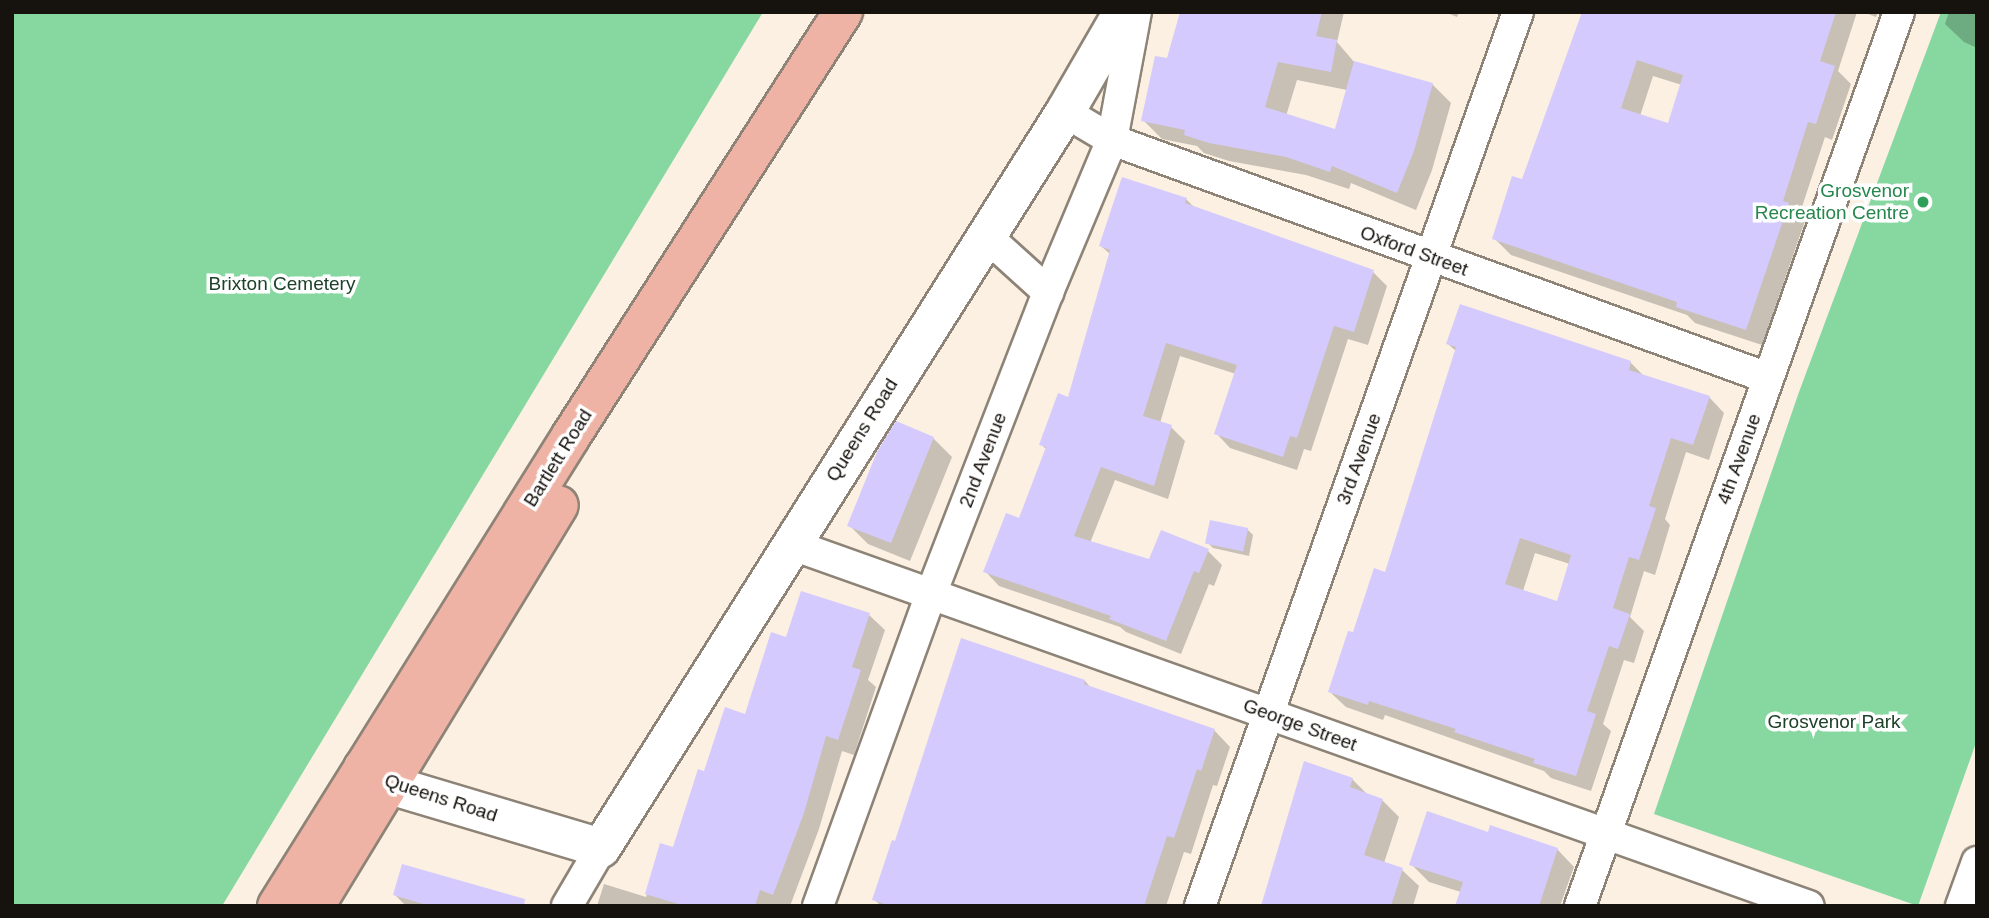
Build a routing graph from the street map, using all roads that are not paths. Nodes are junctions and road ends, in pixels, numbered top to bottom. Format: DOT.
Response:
graph roads {
  1 [pos="843,12"];
  2 [pos="864,12"];
  3 [pos="1123,12"];
  4 [pos="1136,12"];
  5 [pos="1518,12"];
  6 [pos="1899,12"];
  7 [pos="1065,112"];
  8 [pos="1112,140"];
  9 [pos="986,236"];
  10 [pos="1431,258"];
  11 [pos="1048,292"];
  12 [pos="1768,378"];
  13 [pos="790,544"];
  14 [pos="932,594"];
  15 [pos="1269,714"];
  16 [pos="376,777"];
  17 [pos="1605,834"];
  18 [pos="601,848"];
  19 [pos="1977,862"];
  20 [pos="277,906"];
  21 [pos="315,906"];
  22 [pos="567,906"];
  23 [pos="818,906"];
  24 [pos="1200,906"];
  25 [pos="1580,906"];
  26 [pos="1809,906"];
  27 [pos="1961,906"];
  1 -- 16 [label="main road, Bartlett Road"];
  2 -- 16 [label="main road, Bartlett Road"];
  3 -- 7 [label="main road, Queens Road"];
  4 -- 8 [label="street, 2nd Avenue"];
  5 -- 10 [label="street, 3rd Avenue"];
  6 -- 12 [label="street, 4th Avenue"];
  7 -- 8 [label="street, Oxford Street"];
  7 -- 9 [label="main road, Queens Road"];
  8 -- 10 [label="street, Oxford Street"];
  8 -- 11 [label="street, 2nd Avenue"];
  9 -- 11 [label="street"];
  9 -- 13 [label="main road, Queens Road"];
  10 -- 12 [label="street, Oxford Street"];
  10 -- 15 [label="street, 3rd Avenue"];
  11 -- 14 [label="street, 2nd Avenue"];
  12 -- 17 [label="street, 4th Avenue"];
  13 -- 14 [label="street, George Street"];
  13 -- 18 [label="main road, Queens Road"];
  14 -- 15 [label="street, George Street"];
  14 -- 23 [label="street, 2nd Avenue"];
  15 -- 17 [label="street, George Street"];
  15 -- 24 [label="street, 3rd Avenue"];
  16 -- 18 [label="main road, Queens Road"];
  16 -- 20 [label="main road, Bartlett Road"];
  16 -- 21 [label="main road, Bartlett Road"];
  17 -- 25 [label="street, 4th Avenue"];
  17 -- 26 [label="street, George Street"];
  18 -- 22 [label="street, Queens Road"];
  19 -- 27 [label="street"];
}
